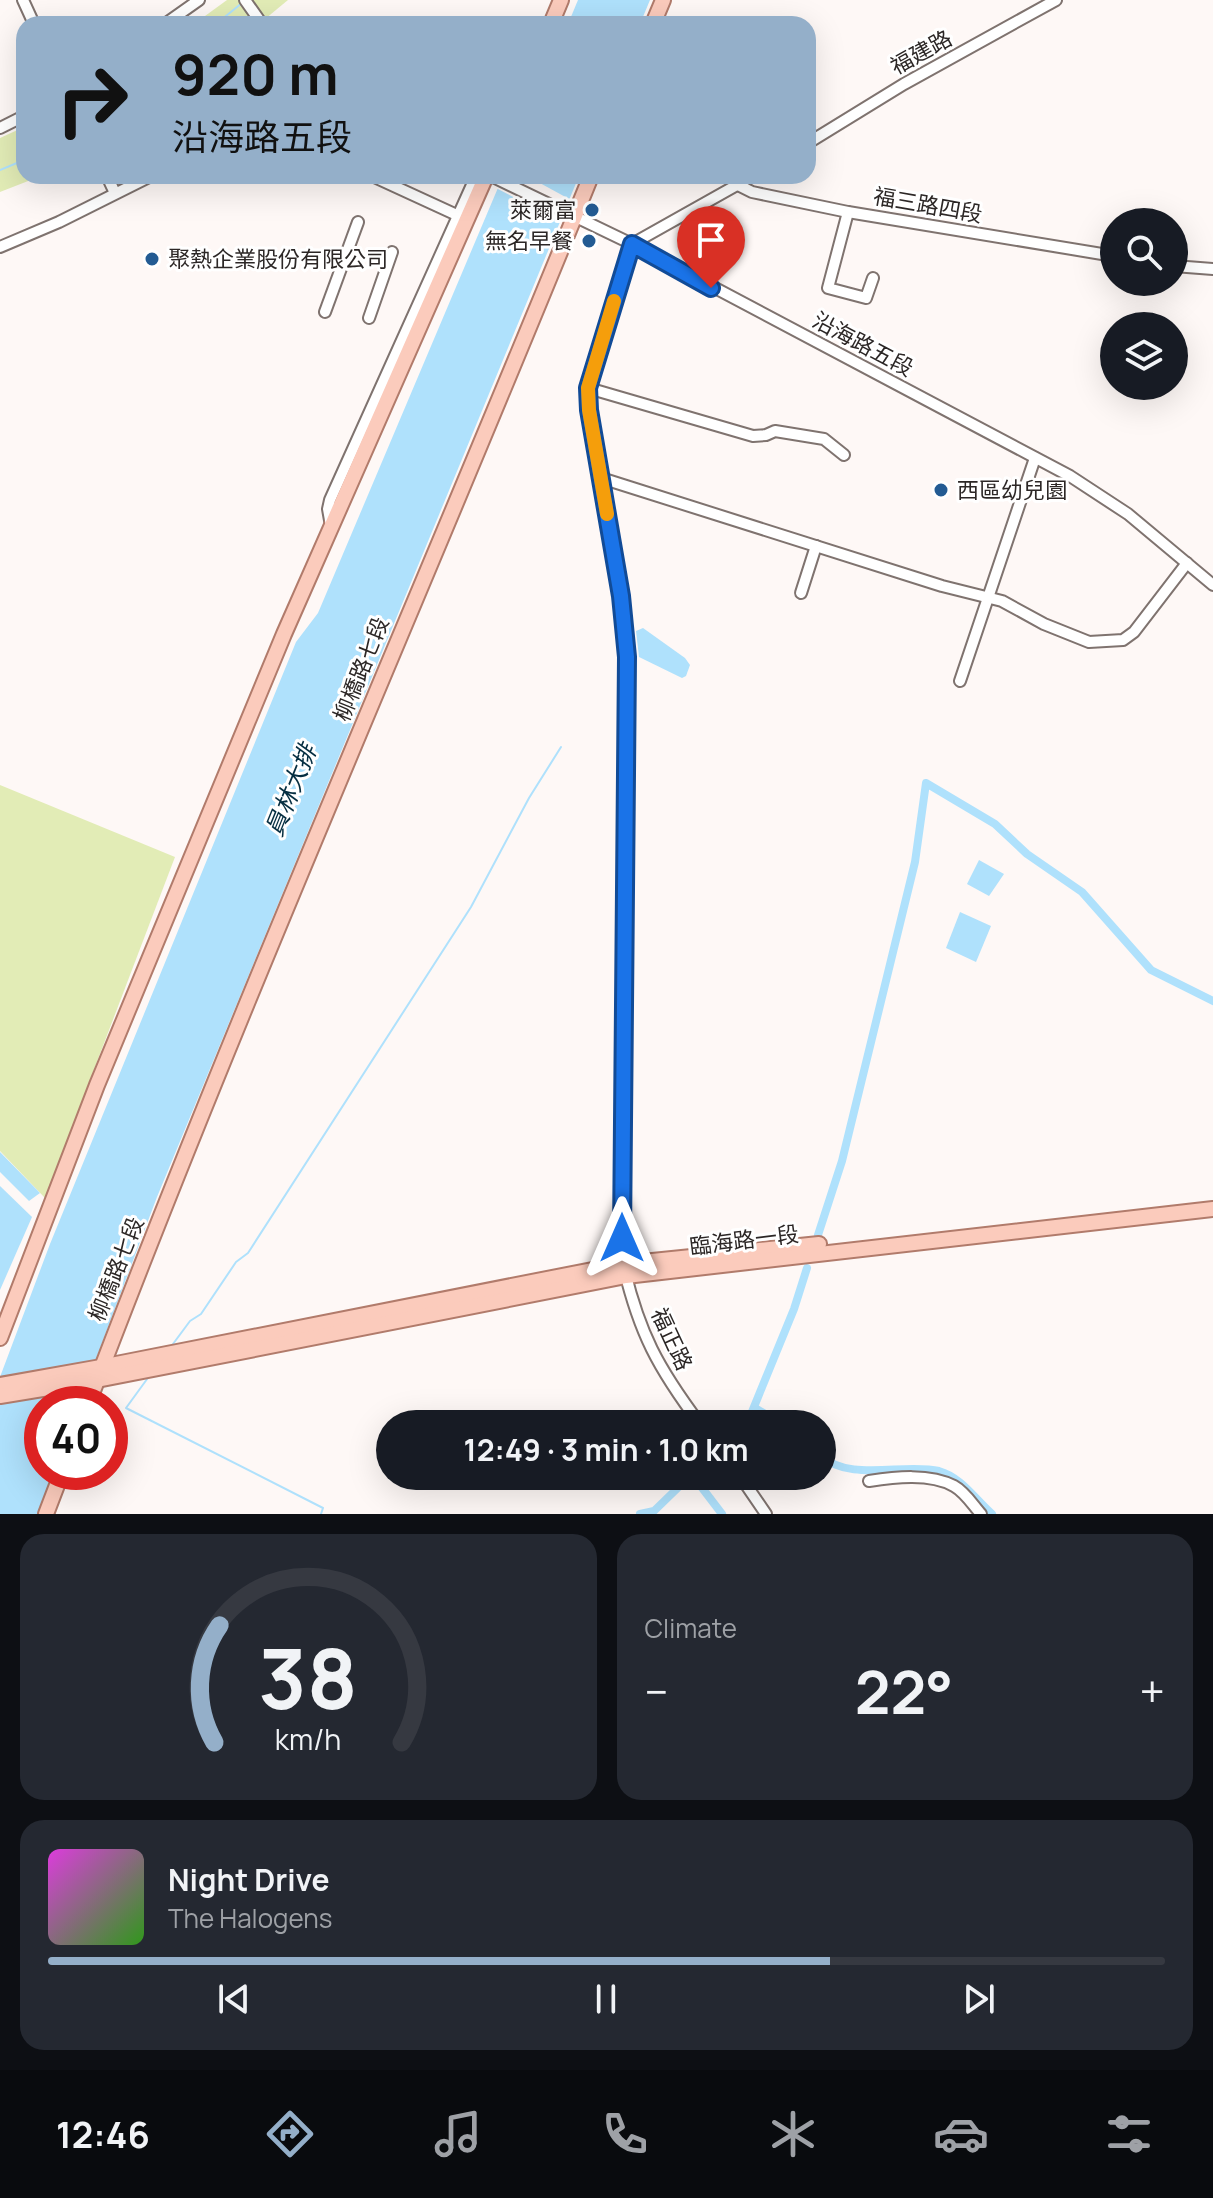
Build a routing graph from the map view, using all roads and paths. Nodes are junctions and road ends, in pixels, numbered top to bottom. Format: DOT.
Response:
graph roads {
  1 [pos="199,0"];
  2 [pos="1056,0"];
  3 [pos="176,16"];
  4 [pos="816,138"];
  5 [pos="111,184"];
  6 [pos="134,184"];
  7 [pos="389,184"];
  8 [pos="473,184"];
  9 [pos="489,184"];
  10 [pos="507,184"];
  11 [pos="586,184"];
  12 [pos="738,185"];
  13 [pos="115,193"];
  14 [pos="848,212"];
  15 [pos="570,213"];
  16 [pos="459,216"];
  17 [pos="358,222"];
  18 [pos="632,244"];
  19 [pos="0,247"];
  20 [pos="392,252"];
  21 [pos="1100,254"];
  22 [pos="1188,267"];
  23 [pos="1213,269"];
  24 [pos="873,278"];
  25 [pos="325,312"];
  26 [pos="369,318"];
  27 [pos="588,388"];
  28 [pos="844,455"];
  29 [pos="1035,458"];
  30 [pos="601,478"];
  31 [pos="331,527"];
  32 [pos="816,546"];
  33 [pos="1187,563"];
  34 [pos="1213,585"];
  35 [pos="801,593"];
  36 [pos="988,596"];
  37 [pos="960,681"];
  38 [pos="1213,1200"];
  39 [pos="1213,1209"];
  40 [pos="624,1270"];
  41 [pos="0,1338"];
  42 [pos="96,1374"];
  43 [pos="0,1385"];
  44 [pos="93,1386"];
  45 [pos="0,1396"];
  46 [pos="689,1410"];
  47 [pos="869,1481"];
  48 [pos="55,1490"];
  49 [pos="750,1490"];
  50 [pos="46,1514"];
  51 [pos="766,1514"];
  52 [pos="981,1514"];
  1 -- 3 [label="street"];
  2 -- 4 [label="street, 福建路"];
  5 -- 13 [label="street"];
  6 -- 13 [label="street"];
  7 -- 16 [label="street"];
  8 -- 16 [label="street"];
  9 -- 31 [label="main road"];
  10 -- 15 [label="street, 沿海路五段"];
  11 -- 15 [label="main road, 柳橋路七段"];
  12 -- 14 [label="street, 福三路四段"];
  12 -- 18 [label="street"];
  13 -- 19 [label="street"];
  14 -- 21 [label="street, 福三路四段"];
  14 -- 24 [label="street"];
  15 -- 18 [label="street, 沿海路五段"];
  15 -- 42 [label="main road, 柳橋路七段"];
  16 -- 31 [label="street"];
  17 -- 25 [label="street"];
  18 -- 27 [label="street"];
  18 -- 29 [label="street, 沿海路五段"];
  20 -- 26 [label="street"];
  22 -- 23 [label="street"];
  27 -- 28 [label="street"];
  27 -- 30 [label="street, 福正路"];
  29 -- 33 [label="street, 沿海路五段"];
  29 -- 36 [label="street"];
  30 -- 32 [label="street"];
  30 -- 40 [label="street, 福正路"];
  31 -- 41 [label="main road"];
  32 -- 35 [label="street"];
  32 -- 36 [label="street"];
  33 -- 34 [label="street, 沿海路五段"];
  33 -- 36 [label="street"];
  36 -- 37 [label="street"];
  38 -- 40 [label="main road, 臨海路一段"];
  39 -- 40 [label="main road, 臨海路一段"];
  40 -- 42 [label="main road, 臨海路一段"];
  40 -- 46 [label="street, 福正路"];
  42 -- 43 [label="main road"];
  42 -- 44 [label="main road, 柳橋路七段"];
  42 -- 45 [label="main road"];
  47 -- 52 [label="street"];
  48 -- 50 [label="main road"];
  49 -- 51 [label="street"];
}
